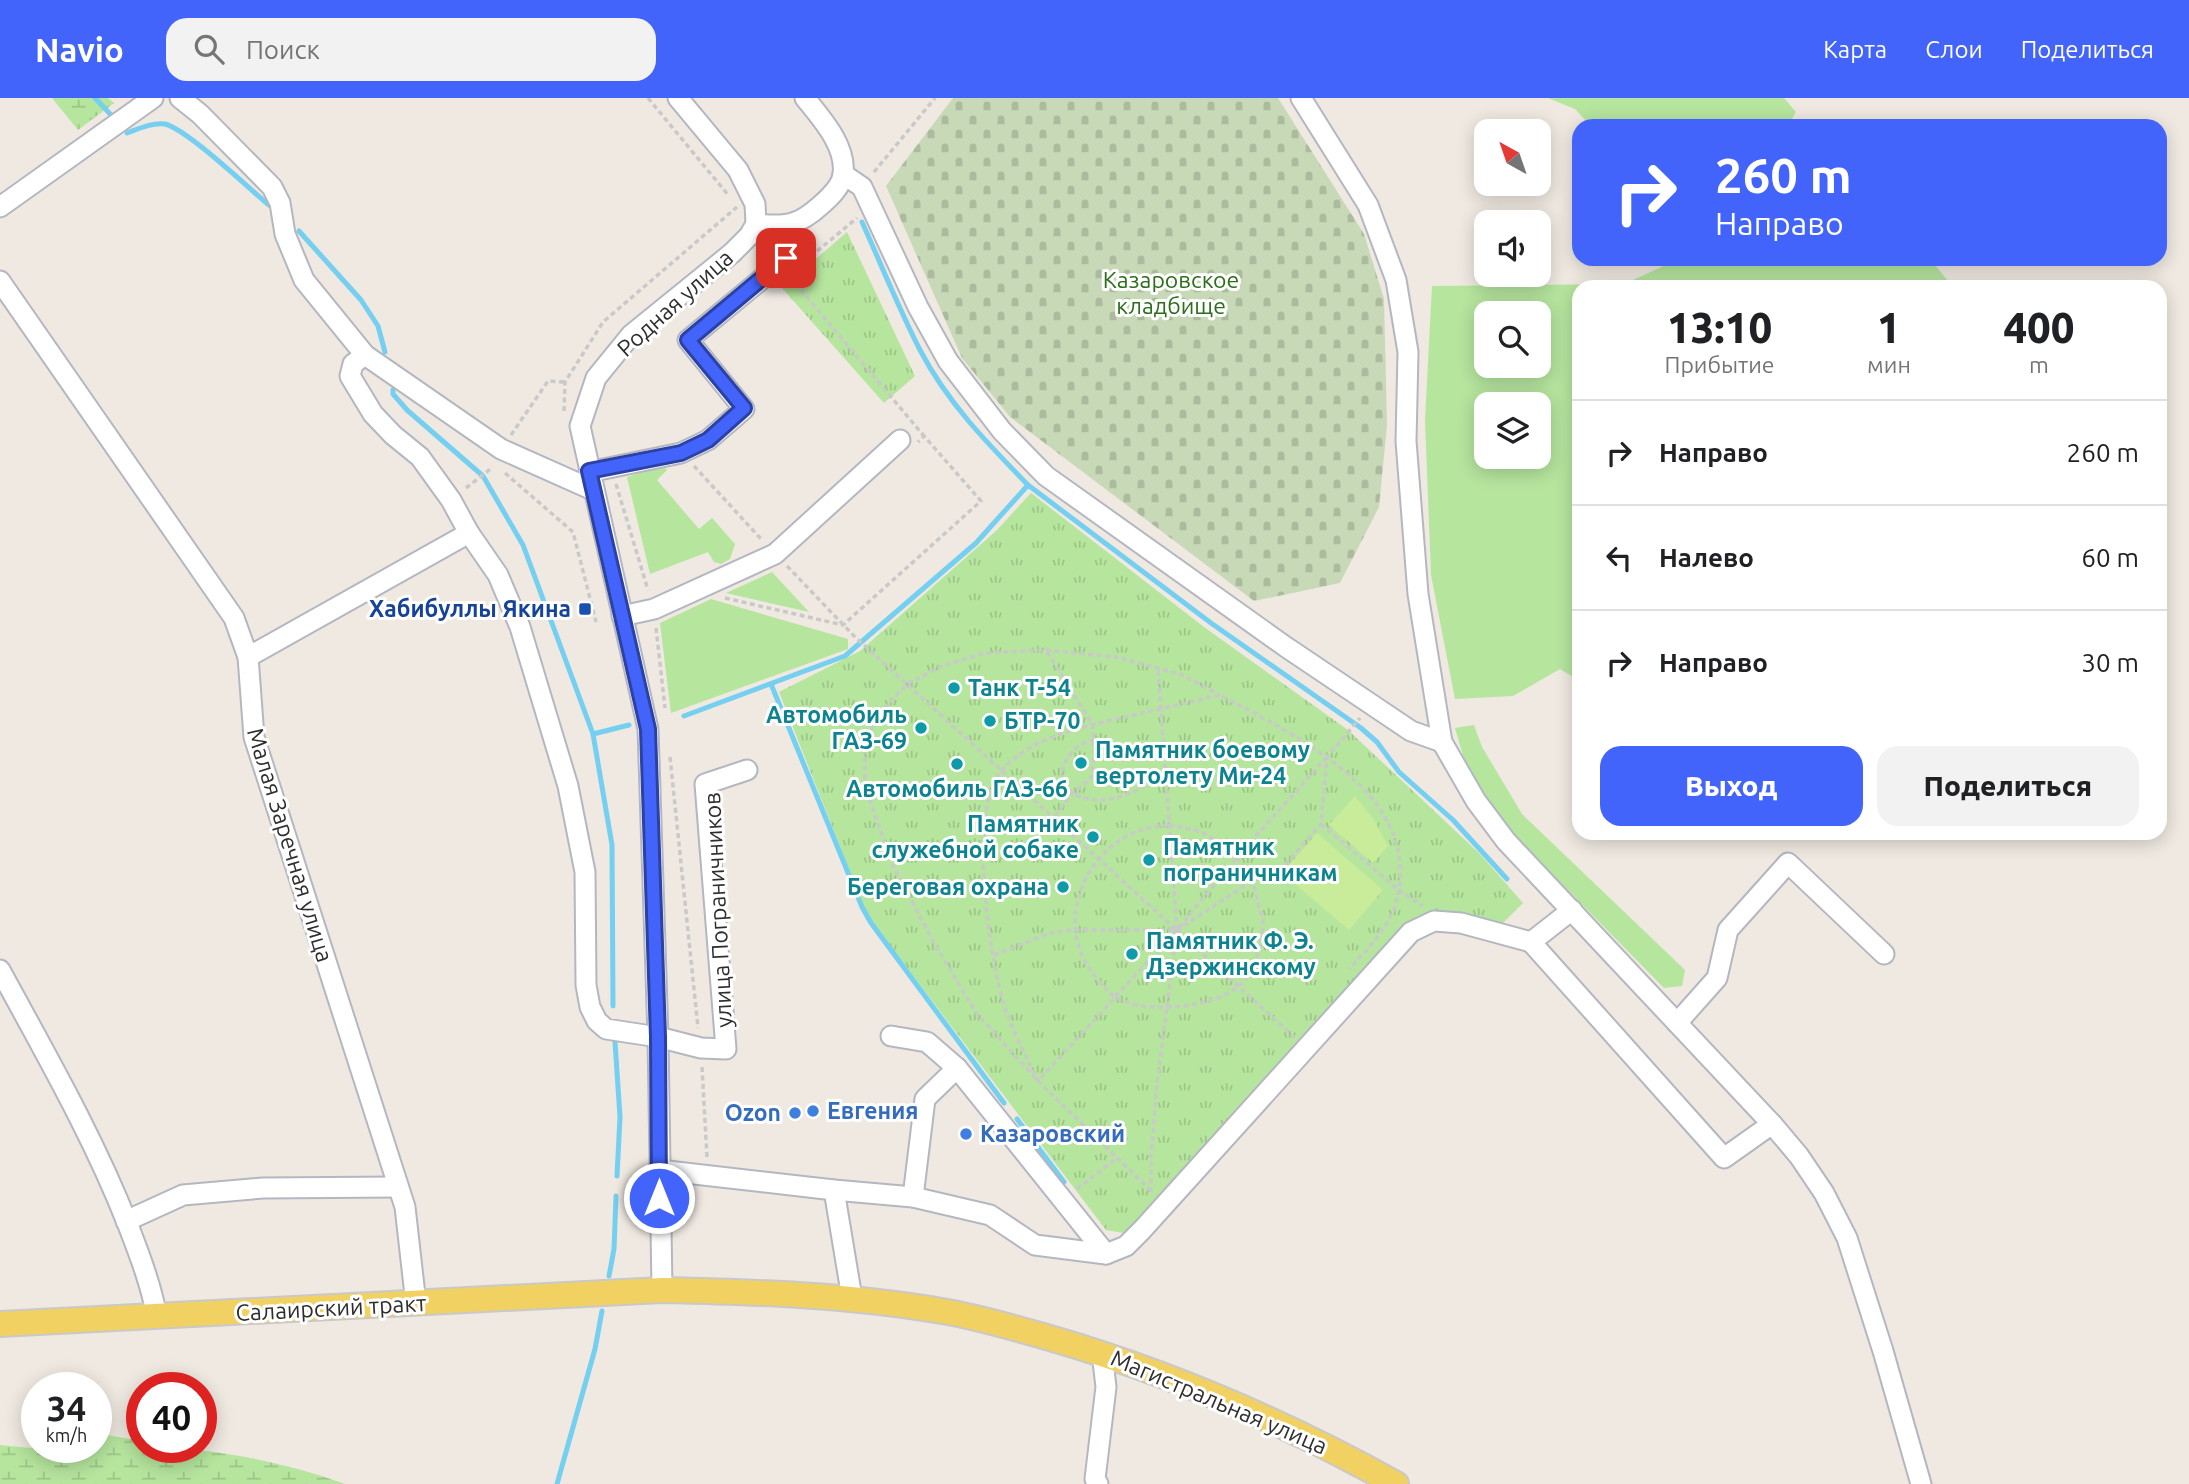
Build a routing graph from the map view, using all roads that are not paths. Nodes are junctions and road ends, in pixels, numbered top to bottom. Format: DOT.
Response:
graph roads {
  1 [pos="153,98"];
  2 [pos="180,98"];
  3 [pos="678,98"];
  4 [pos="805,98"];
  5 [pos="1301,98"];
  6 [pos="132,105"];
  7 [pos="843,174"];
  8 [pos="0,207"];
  9 [pos="756,223"];
  10 [pos="790,225"];
  11 [pos="0,281"];
  12 [pos="365,355"];
  13 [pos="907,443"];
  14 [pos="591,481"];
  15 [pos="469,533"];
  16 [pos="622,615"];
  17 [pos="248,657"];
  18 [pos="1442,742"];
  19 [pos="747,770"];
  20 [pos="1572,910"];
  21 [pos="1531,942"];
  22 [pos="1884,954"];
  23 [pos="0,970"];
  24 [pos="1677,1023"];
  25 [pos="891,1036"];
  26 [pos="658,1037"];
  27 [pos="957,1068"];
  28 [pos="1772,1124"];
  29 [pos="659,1170"];
  30 [pos="398,1188"];
  31 [pos="834,1190"];
  32 [pos="913,1197"];
  33 [pos="126,1221"];
  34 [pos="1106,1254"];
  35 [pos="662,1290"];
  36 [pos="852,1298"];
  37 [pos="416,1304"];
  38 [pos="157,1317"];
  39 [pos="0,1324"];
  40 [pos="1102,1353"];
  41 [pos="1098,1484"];
  42 [pos="1396,1484"];
  43 [pos="1921,1484"];
  1 -- 6 [label="street"];
  2 -- 12 [label="street"];
  3 -- 9 [label="street"];
  4 -- 7 [label="street"];
  5 -- 18 [label="street"];
  6 -- 8 [label="street"];
  7 -- 10 [label="street"];
  7 -- 18 [label="street"];
  9 -- 10 [label="street"];
  9 -- 14 [label="street, Родная улица"];
  10 -- 14 [label="street"];
  11 -- 17 [label="street, Малая Заречная улица"];
  12 -- 14 [label="street"];
  12 -- 15 [label="street, улица Пограничников"];
  13 -- 16 [label="street"];
  14 -- 16 [label="street"];
  15 -- 17 [label="street"];
  15 -- 26 [label="street, улица Пограничников"];
  16 -- 26 [label="street"];
  17 -- 30 [label="street, Малая Заречная улица"];
  18 -- 20 [label="street"];
  19 -- 26 [label="street, улица Пограничников"];
  20 -- 21 [label="street"];
  20 -- 24 [label="street"];
  21 -- 28 [label="street"];
  21 -- 34 [label="street"];
  22 -- 24 [label="street"];
  23 -- 33 [label="street"];
  24 -- 28 [label="street"];
  25 -- 27 [label="street"];
  26 -- 29 [label="street"];
  27 -- 32 [label="street"];
  27 -- 34 [label="street"];
  28 -- 43 [label="street"];
  29 -- 31 [label="street"];
  29 -- 35 [label="street"];
  30 -- 33 [label="street"];
  30 -- 37 [label="street, Малая Заречная улица"];
  31 -- 32 [label="street"];
  31 -- 36 [label="street"];
  32 -- 34 [label="street"];
  33 -- 38 [label="street"];
  35 -- 36 [label="main road, Магистральная улица"];
  35 -- 37 [label="main road, Салаирский тракт"];
  36 -- 40 [label="main road, Магистральная улица"];
  37 -- 38 [label="main road, Салаирский тракт"];
  38 -- 39 [label="main road, Салаирский тракт"];
  40 -- 41 [label="street"];
  40 -- 42 [label="main road, Магистральная улица"];
}
